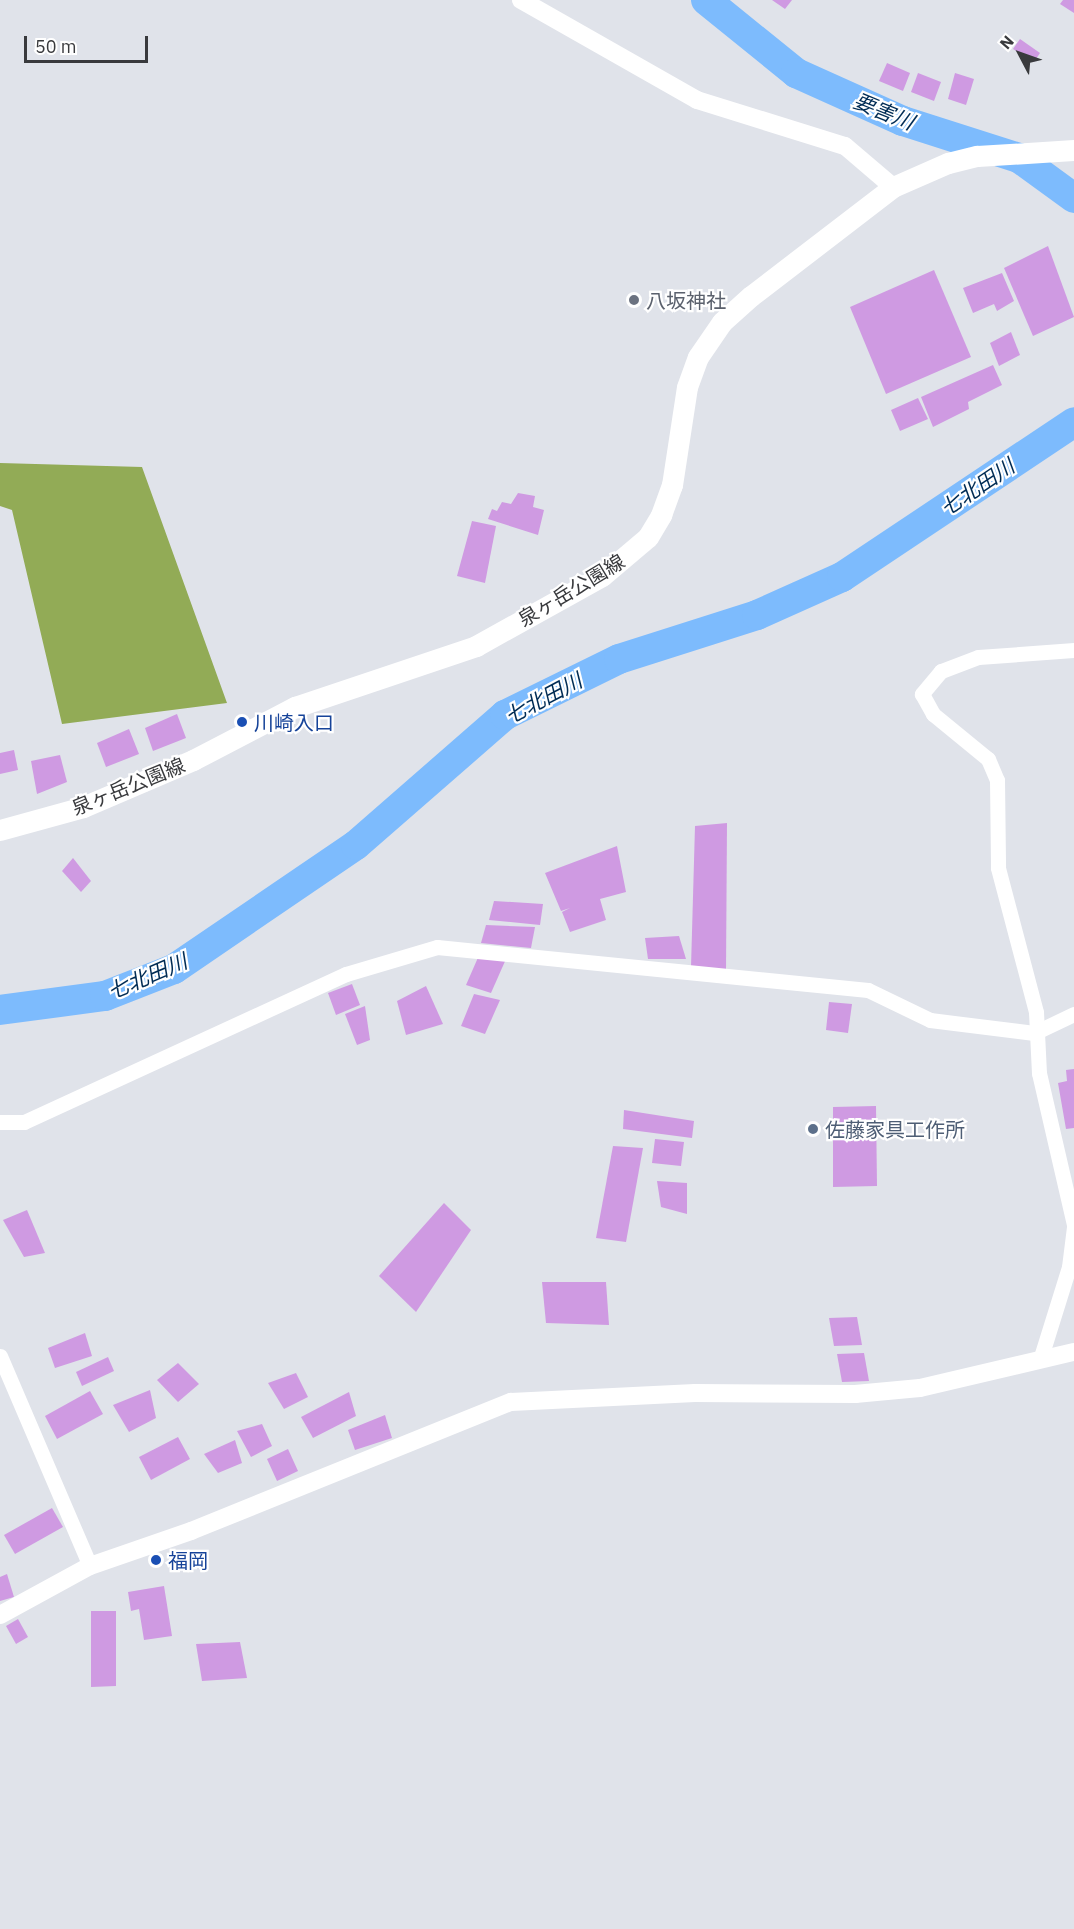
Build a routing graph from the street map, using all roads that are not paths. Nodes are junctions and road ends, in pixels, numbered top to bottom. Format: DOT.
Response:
graph roads {
  1 [pos="521,0"];
  2 [pos="1064,151"];
  3 [pos="893,187"];
  4 [pos="1074,650"];
  5 [pos="0,830"];
  6 [pos="1074,1014"];
  7 [pos="1034,1033"];
  8 [pos="0,1122"];
  9 [pos="1074,1226"];
  10 [pos="1074,1352"];
  11 [pos="0,1356"];
  12 [pos="1040,1360"];
  13 [pos="90,1566"];
  14 [pos="0,1615"];
  1 -- 3 [label="street"];
  2 -- 3 [label="main road, 泉ヶ岳公園線"];
  3 -- 5 [label="main road, 泉ヶ岳公園線"];
  4 -- 7 [label="street"];
  6 -- 7 [label="street"];
  7 -- 8 [label="street"];
  7 -- 9 [label="street"];
  9 -- 12 [label="street"];
  10 -- 12 [label="street"];
  11 -- 13 [label="street"];
  12 -- 13 [label="street"];
  13 -- 14 [label="street"];
}
